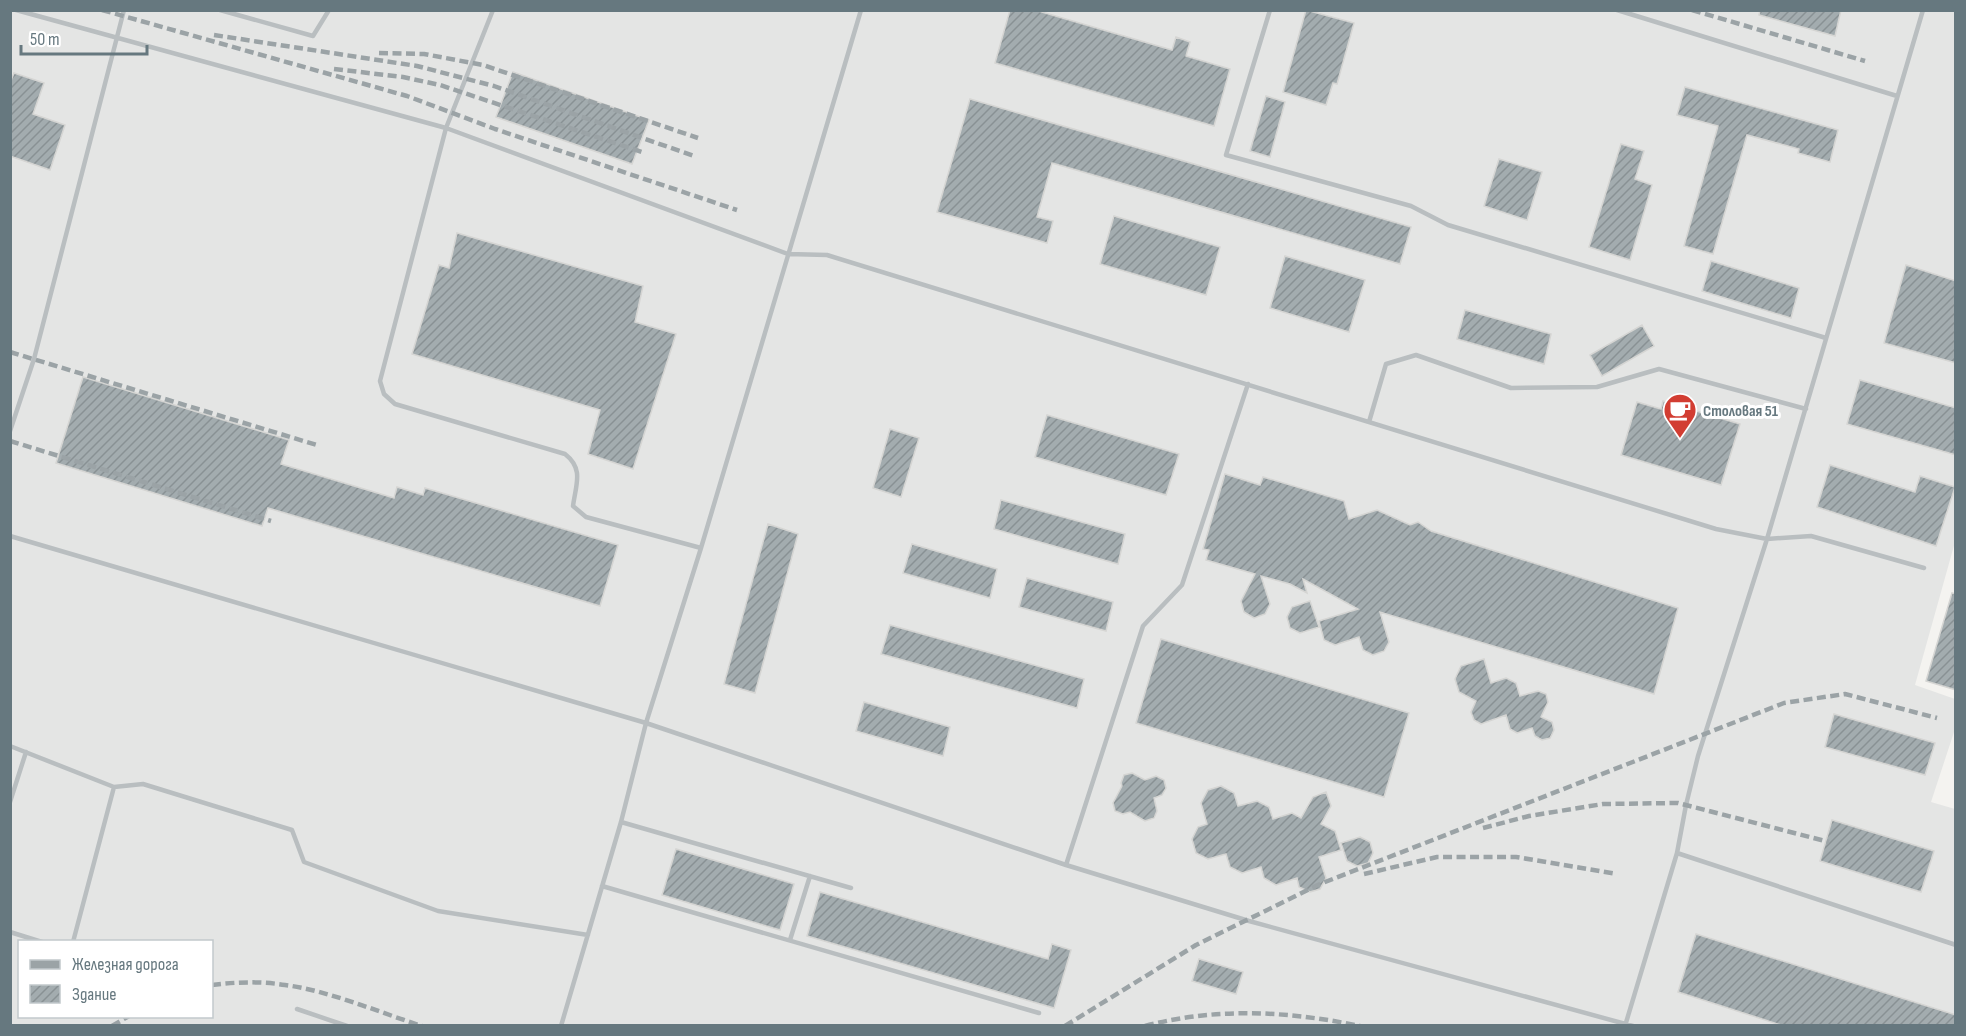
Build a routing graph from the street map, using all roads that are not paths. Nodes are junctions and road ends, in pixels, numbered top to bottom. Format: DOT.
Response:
graph roads {
  1 [pos="16,10"];
  2 [pos="124,10"];
  3 [pos="220,10"];
  4 [pos="329,10"];
  5 [pos="493,10"];
  6 [pos="861,10"];
  7 [pos="1270,10"];
  8 [pos="1617,10"];
  9 [pos="1923,10"];
  10 [pos="117,39"];
  11 [pos="1897,96"];
  12 [pos="446,128"];
  13 [pos="788,254"];
  14 [pos="1826,338"];
  15 [pos="1248,384"];
  16 [pos="1806,409"];
  17 [pos="1369,422"];
  18 [pos="10,431"];
  19 [pos="10,536"];
  20 [pos="1767,539"];
  21 [pos="701,548"];
  22 [pos="1924,568"];
  23 [pos="646,723"];
  24 [pos="10,746"];
  25 [pos="26,752"];
  26 [pos="114,787"];
  27 [pos="10,802"];
  28 [pos="621,822"];
  29 [pos="1677,853"];
  30 [pos="1066,865"];
  31 [pos="810,876"];
  32 [pos="602,886"];
  33 [pos="851,888"];
  34 [pos="10,932"];
  35 [pos="588,935"];
  36 [pos="36,940"];
  37 [pos="74,940"];
  38 [pos="790,940"];
  39 [pos="1956,945"];
  40 [pos="297,1009"];
  41 [pos="1039,1013"];
  42 [pos="1626,1024"];
  43 [pos="347,1026"];
  44 [pos="561,1026"];
  45 [pos="1633,1026"];
  1 -- 10 [label="lane"];
  2 -- 10 [label="lane"];
  3 -- 4 [label="lane"];
  5 -- 12 [label="lane"];
  6 -- 13 [label="lane"];
  7 -- 14 [label="lane"];
  8 -- 11 [label="lane"];
  9 -- 11 [label="lane"];
  10 -- 12 [label="lane"];
  10 -- 18 [label="lane"];
  11 -- 14 [label="lane"];
  12 -- 13 [label="lane"];
  12 -- 21 [label="lane"];
  13 -- 15 [label="lane"];
  13 -- 21 [label="lane"];
  14 -- 16 [label="lane"];
  15 -- 17 [label="lane"];
  15 -- 30 [label="lane"];
  16 -- 17 [label="lane"];
  16 -- 20 [label="lane"];
  17 -- 20 [label="lane"];
  19 -- 23 [label="lane"];
  20 -- 22 [label="lane"];
  20 -- 29 [label="lane"];
  21 -- 23 [label="lane"];
  23 -- 28 [label="lane"];
  23 -- 30 [label="lane"];
  24 -- 25 [label="lane"];
  25 -- 26 [label="lane"];
  25 -- 27 [label="lane"];
  26 -- 35 [label="lane"];
  26 -- 37 [label="lane"];
  28 -- 31 [label="lane"];
  28 -- 32 [label="lane"];
  29 -- 39 [label="lane"];
  29 -- 42 [label="lane"];
  30 -- 42 [label="lane"];
  31 -- 33 [label="lane"];
  31 -- 38 [label="lane"];
  32 -- 35 [label="lane"];
  32 -- 38 [label="lane"];
  34 -- 36 [label="lane"];
  35 -- 44 [label="lane"];
  38 -- 41 [label="lane"];
  40 -- 43 [label="lane"];
  42 -- 45 [label="lane"];
}
